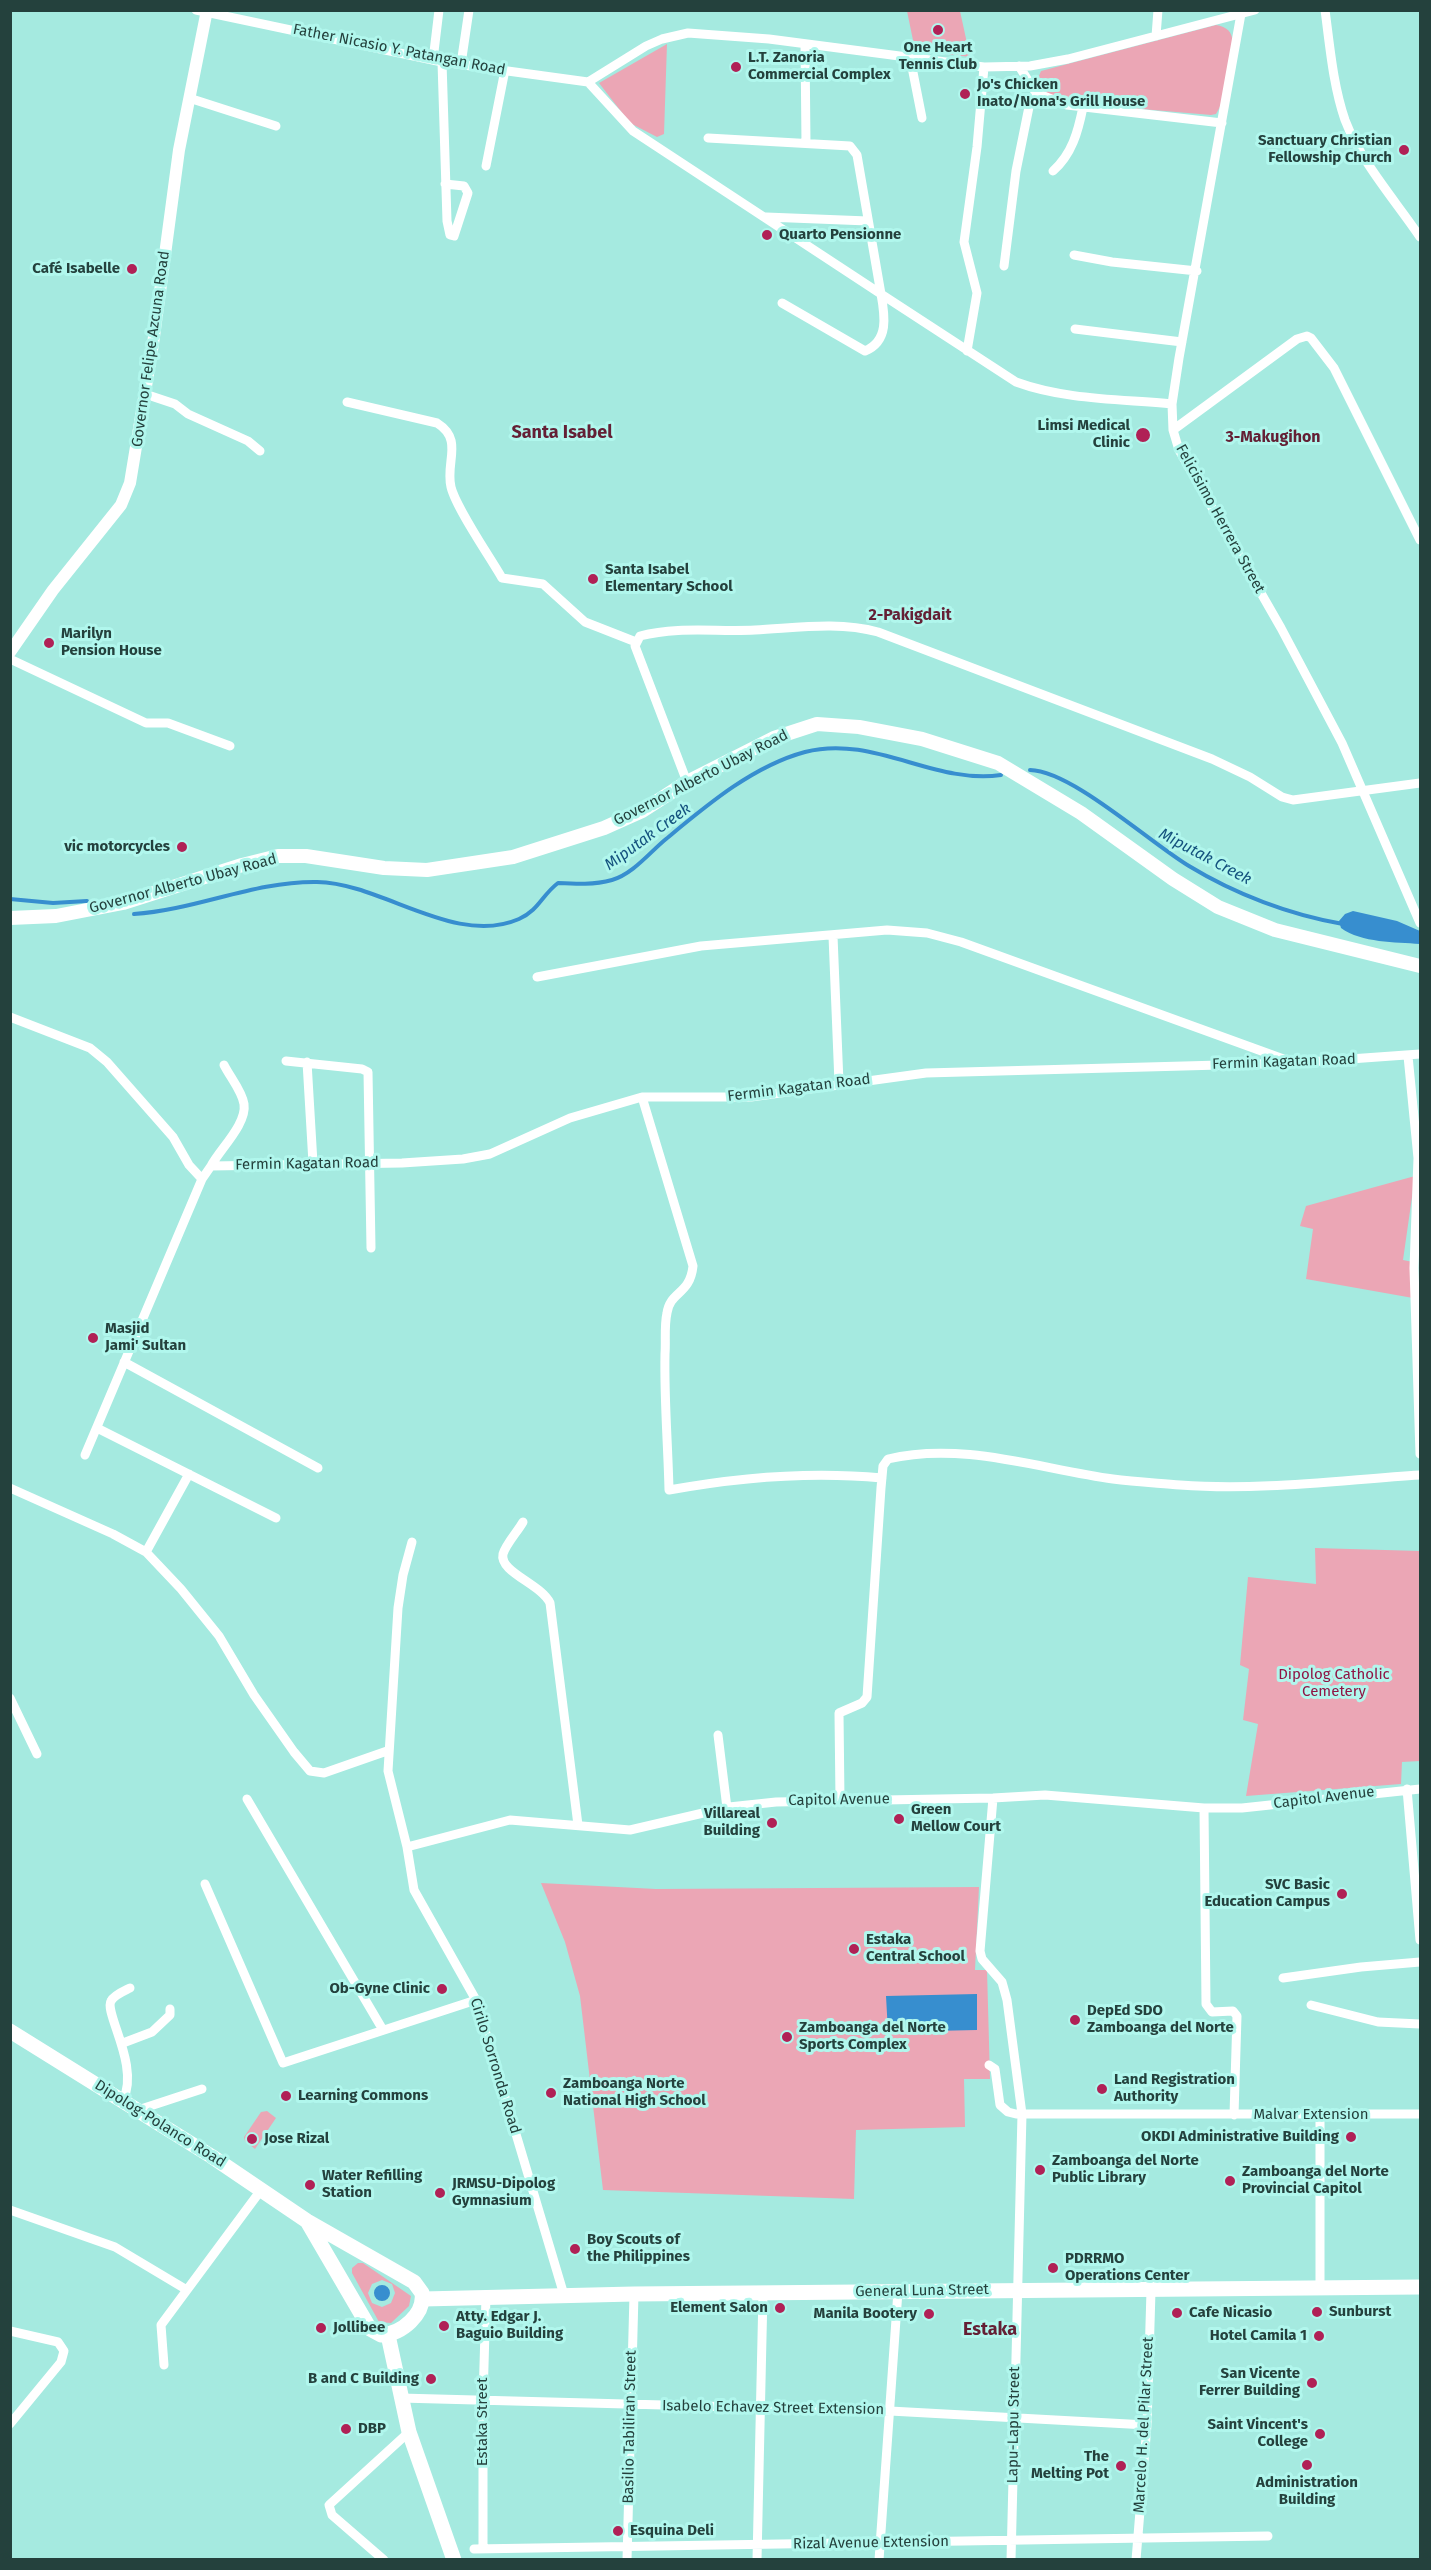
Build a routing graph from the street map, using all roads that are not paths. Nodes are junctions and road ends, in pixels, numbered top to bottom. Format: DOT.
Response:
graph roads {
  1 [pos="439,10"];
  2 [pos="469,10"];
  3 [pos="1158,10"];
  4 [pos="1255,10"];
  5 [pos="1325,10"];
  6 [pos="203,11"];
  7 [pos="1241,14"];
  8 [pos="1156,36"];
  9 [pos="805,44"];
  10 [pos="910,57"];
  11 [pos="438,61"];
  12 [pos="461,64"];
  13 [pos="1019,66"];
  14 [pos="984,67"];
  15 [pos="505,70"];
  16 [pos="588,82"];
  17 [pos="1036,93"];
  18 [pos="189,98"];
  19 [pos="1083,107"];
  20 [pos="922,118"];
  21 [pos="1222,123"];
  22 [pos="276,126"];
  23 [pos="708,138"];
  24 [pos="806,143"];
  25 [pos="486,166"];
  26 [pos="1053,171"];
  27 [pos="445,184"];
  28 [pos="765,218"];
  29 [pos="868,221"];
  30 [pos="1420,237"];
  31 [pos="1074,255"];
  32 [pos="1004,266"];
  33 [pos="1197,271"];
  34 [pos="881,294"];
  35 [pos="782,303"];
  36 [pos="1075,329"];
  37 [pos="1182,342"];
  38 [pos="967,351"];
  39 [pos="145,394"];
  40 [pos="346,402"];
  41 [pos="1172,404"];
  42 [pos="1173,430"];
  43 [pos="260,451"];
  44 [pos="1420,540"];
  45 [pos="636,642"];
  46 [pos="10,652"];
  47 [pos="10,659"];
  48 [pos="230,746"];
  49 [pos="687,782"];
  50 [pos="1420,783"];
  51 [pos="1365,792"];
  52 [pos="10,918"];
  53 [pos="1420,922"];
  54 [pos="833,936"];
  55 [pos="1420,966"];
  56 [pos="537,977"];
  57 [pos="10,1017"];
  58 [pos="1420,1054"];
  59 [pos="1408,1056"];
  60 [pos="286,1061"];
  61 [pos="307,1062"];
  62 [pos="1294,1063"];
  63 [pos="224,1065"];
  64 [pos="839,1083"];
  65 [pos="642,1097"];
  66 [pos="371,1162"];
  67 [pos="313,1163"];
  68 [pos="211,1166"];
  69 [pos="202,1179"];
  70 [pos="371,1248"];
  71 [pos="124,1362"];
  72 [pos="97,1428"];
  73 [pos="1420,1454"];
  74 [pos="85,1455"];
  75 [pos="318,1468"];
  76 [pos="189,1474"];
  77 [pos="1420,1475"];
  78 [pos="882,1478"];
  79 [pos="10,1488"];
  80 [pos="276,1518"];
  81 [pos="523,1522"];
  82 [pos="412,1542"];
  83 [pos="146,1552"];
  84 [pos="11,1698"];
  85 [pos="717,1735"];
  86 [pos="387,1751"];
  87 [pos="37,1754"];
  88 [pos="1407,1789"];
  89 [pos="1420,1789"];
  90 [pos="993,1798"];
  91 [pos="247,1799"];
  92 [pos="840,1800"];
  93 [pos="727,1808"];
  94 [pos="1204,1808"];
  95 [pos="578,1826"];
  96 [pos="408,1847"];
  97 [pos="205,1884"];
  98 [pos="1420,1940"];
  99 [pos="1420,1962"];
  100 [pos="1283,1978"];
  101 [pos="130,1988"];
  102 [pos="476,2000"];
  103 [pos="1311,2005"];
  104 [pos="170,2008"];
  105 [pos="1420,2024"];
  106 [pos="383,2030"];
  107 [pos="10,2031"];
  108 [pos="123,2043"];
  109 [pos="989,2064"];
  110 [pos="202,2089"];
  111 [pos="123,2100"];
  112 [pos="138,2110"];
  113 [pos="1022,2114"];
  114 [pos="1320,2114"];
  115 [pos="1420,2114"];
  116 [pos="1234,2115"];
  117 [pos="261,2190"];
  118 [pos="10,2211"];
  119 [pos="307,2221"];
  120 [pos="361,2252"];
  121 [pos="340,2273"];
  122 [pos="1320,2287"];
  123 [pos="1420,2287"];
  124 [pos="187,2290"];
  125 [pos="1015,2290"];
  126 [pos="898,2291"];
  127 [pos="1152,2291"];
  128 [pos="763,2293"];
  129 [pos="634,2294"];
  130 [pos="564,2295"];
  131 [pos="486,2296"];
  132 [pos="423,2299"];
  133 [pos="10,2331"];
  134 [pos="388,2335"];
  135 [pos="164,2365"];
  136 [pos="399,2398"];
  137 [pos="483,2400"];
  138 [pos="630,2404"];
  139 [pos="758,2409"];
  140 [pos="890,2411"];
  141 [pos="1014,2416"];
  142 [pos="10,2424"];
  143 [pos="1147,2424"];
  144 [pos="409,2432"];
  145 [pos="1268,2536"];
  146 [pos="1137,2537"];
  147 [pos="1011,2540"];
  148 [pos="880,2542"];
  149 [pos="757,2545"];
  150 [pos="627,2547"];
  151 [pos="479,2549"];
  152 [pos="384,2559"];
  153 [pos="454,2559"];
  154 [pos="627,2559"];
  155 [pos="757,2559"];
  156 [pos="879,2559"];
  157 [pos="1011,2559"];
  158 [pos="1136,2559"];
  1 -- 11 [label="street"];
  2 -- 12 [label="street"];
  3 -- 8 [label="street"];
  4 -- 7 [label="street"];
  5 -- 30 [label="street"];
  6 -- 11 [label="street, Father Nicasio Y. Patangan Road"];
  6 -- 18 [label="street, Governor Felipe Azcuna Road"];
  7 -- 8 [label="street"];
  7 -- 21 [label="street, Felicisimo Herrera Street"];
  8 -- 13 [label="street"];
  9 -- 10 [label="street"];
  9 -- 16 [label="street"];
  9 -- 24 [label="street"];
  10 -- 14 [label="street"];
  10 -- 20 [label="street"];
  11 -- 12 [label="street, Father Nicasio Y. Patangan Road"];
  11 -- 27 [label="street"];
  12 -- 15 [label="street, Father Nicasio Y. Patangan Road"];
  13 -- 14 [label="street"];
  13 -- 17 [label="street"];
  14 -- 38 [label="street"];
  15 -- 16 [label="street, Father Nicasio Y. Patangan Road"];
  15 -- 25 [label="street"];
  16 -- 28 [label="street"];
  17 -- 19 [label="street"];
  17 -- 32 [label="street"];
  18 -- 22 [label="street"];
  18 -- 39 [label="street, Governor Felipe Azcuna Road"];
  19 -- 21 [label="street"];
  19 -- 26 [label="street"];
  21 -- 33 [label="street, Felicisimo Herrera Street"];
  23 -- 24 [label="street"];
  24 -- 29 [label="street"];
  27 -- 27 [label="street"];
  28 -- 29 [label="street"];
  28 -- 34 [label="street"];
  29 -- 34 [label="street"];
  31 -- 33 [label="street"];
  33 -- 37 [label="street, Felicisimo Herrera Street"];
  34 -- 35 [label="street"];
  34 -- 38 [label="street"];
  36 -- 37 [label="street"];
  37 -- 41 [label="street, Felicisimo Herrera Street"];
  38 -- 41 [label="street"];
  39 -- 43 [label="street"];
  39 -- 46 [label="street, Governor Felipe Azcuna Road"];
  40 -- 45 [label="street"];
  41 -- 42 [label="street, Felicisimo Herrera Street"];
  42 -- 44 [label="street"];
  42 -- 51 [label="street, Felicisimo Herrera Street"];
  45 -- 49 [label="street"];
  45 -- 51 [label="street"];
  47 -- 48 [label="street"];
  49 -- 52 [label="main road, Governor Alberto Ubay Road"];
  49 -- 55 [label="main road, Governor Alberto Ubay Road"];
  50 -- 51 [label="street"];
  51 -- 53 [label="street, Felicisimo Herrera Street"];
  54 -- 56 [label="street"];
  54 -- 62 [label="street"];
  54 -- 64 [label="street"];
  57 -- 69 [label="street"];
  58 -- 59 [label="street, Fermin Kagatan Road"];
  59 -- 62 [label="street, Fermin Kagatan Road"];
  59 -- 73 [label="street"];
  60 -- 61 [label="street"];
  61 -- 66 [label="street"];
  61 -- 67 [label="street"];
  62 -- 64 [label="street, Fermin Kagatan Road"];
  63 -- 68 [label="street"];
  64 -- 65 [label="street, Fermin Kagatan Road"];
  65 -- 66 [label="street, Fermin Kagatan Road"];
  65 -- 78 [label="street"];
  66 -- 67 [label="street, Fermin Kagatan Road"];
  66 -- 70 [label="street"];
  67 -- 68 [label="street, Fermin Kagatan Road"];
  68 -- 69 [label="street"];
  69 -- 71 [label="street"];
  71 -- 72 [label="street"];
  71 -- 75 [label="street"];
  72 -- 74 [label="street"];
  72 -- 76 [label="street"];
  76 -- 80 [label="street"];
  76 -- 83 [label="street"];
  77 -- 78 [label="street"];
  78 -- 92 [label="street"];
  79 -- 83 [label="street"];
  81 -- 95 [label="street"];
  82 -- 86 [label="street, Cirilo Sorronda Road"];
  83 -- 86 [label="street"];
  84 -- 87 [label="street"];
  85 -- 93 [label="street"];
  86 -- 96 [label="street, Cirilo Sorronda Road"];
  88 -- 89 [label="street, Capitol Avenue"];
  88 -- 94 [label="street, Capitol Avenue"];
  88 -- 98 [label="street"];
  90 -- 92 [label="street, Capitol Avenue"];
  90 -- 94 [label="street, Capitol Avenue"];
  90 -- 113 [label="street, Lapu-Lapu Street"];
  91 -- 106 [label="street"];
  92 -- 93 [label="street, Capitol Avenue"];
  93 -- 95 [label="street, Capitol Avenue"];
  94 -- 116 [label="street"];
  95 -- 96 [label="street, Capitol Avenue"];
  96 -- 102 [label="street, Cirilo Sorronda Road"];
  97 -- 106 [label="street"];
  99 -- 100 [label="street"];
  101 -- 108 [label="street"];
  102 -- 106 [label="street"];
  102 -- 130 [label="street, Cirilo Sorronda Road"];
  103 -- 105 [label="street"];
  104 -- 108 [label="street"];
  107 -- 111 [label="main road, Dipolog-Polanco Road"];
  108 -- 111 [label="street"];
  109 -- 113 [label="street"];
  110 -- 112 [label="street"];
  111 -- 112 [label="main road, Dipolog-Polanco Road"];
  112 -- 117 [label="main road, Dipolog-Polanco Road"];
  113 -- 116 [label="street, Malvar Extension"];
  113 -- 125 [label="street, Lapu-Lapu Street"];
  114 -- 115 [label="street, Malvar Extension"];
  114 -- 116 [label="street, Malvar Extension"];
  114 -- 122 [label="street"];
  117 -- 119 [label="main road, Dipolog-Polanco Road"];
  117 -- 124 [label="street"];
  118 -- 124 [label="street"];
  119 -- 120 [label="main road, Dipolog-Polanco Road"];
  119 -- 121 [label="main road"];
  120 -- 121 [label="main road"];
  120 -- 132 [label="main road, Dipolog-Polanco Road"];
  121 -- 134 [label="main road"];
  122 -- 123 [label="main road, General Luna Street"];
  122 -- 127 [label="main road, General Luna Street"];
  124 -- 135 [label="street"];
  125 -- 126 [label="main road, General Luna Street"];
  125 -- 127 [label="main road, General Luna Street"];
  125 -- 141 [label="street, Lapu-Lapu Street"];
  126 -- 128 [label="main road, General Luna Street"];
  126 -- 140 [label="street"];
  127 -- 143 [label="street, Marcelo H. del Pilar Street"];
  128 -- 129 [label="main road, General Luna Street"];
  128 -- 139 [label="street"];
  129 -- 130 [label="main road, General Luna Street"];
  129 -- 138 [label="street, Basilio Tabiliran Street"];
  130 -- 131 [label="main road, General Luna Street"];
  131 -- 132 [label="main road, General Luna Street"];
  131 -- 137 [label="street, Estaka Street"];
  132 -- 134 [label="main road"];
  133 -- 142 [label="street"];
  134 -- 136 [label="main road"];
  136 -- 137 [label="street, Isabelo Echavez Street Extension"];
  136 -- 144 [label="main road"];
  137 -- 138 [label="street, Isabelo Echavez Street Extension"];
  137 -- 151 [label="street, Estaka Street"];
  138 -- 139 [label="street, Isabelo Echavez Street Extension"];
  138 -- 150 [label="street, Basilio Tabiliran Street"];
  139 -- 140 [label="street, Isabelo Echavez Street Extension"];
  139 -- 149 [label="street"];
  140 -- 141 [label="street, Isabelo Echavez Street Extension"];
  140 -- 148 [label="street"];
  141 -- 143 [label="street, Isabelo Echavez Street Extension"];
  141 -- 147 [label="street, Lapu-Lapu Street"];
  143 -- 146 [label="street, Marcelo H. del Pilar Street"];
  144 -- 152 [label="street"];
  144 -- 153 [label="main road"];
  145 -- 146 [label="street, Rizal Avenue Extension"];
  146 -- 147 [label="street, Rizal Avenue Extension"];
  146 -- 158 [label="street, Marcelo H. del Pilar Street"];
  147 -- 148 [label="street, Rizal Avenue Extension"];
  147 -- 157 [label="street, Lapu-Lapu Street"];
  148 -- 149 [label="street, Rizal Avenue Extension"];
  148 -- 156 [label="street"];
  149 -- 150 [label="street, Rizal Avenue Extension"];
  149 -- 155 [label="street"];
  150 -- 151 [label="street, Rizal Avenue Extension"];
  150 -- 154 [label="street, Basilio Tabiliran Street"];
}
